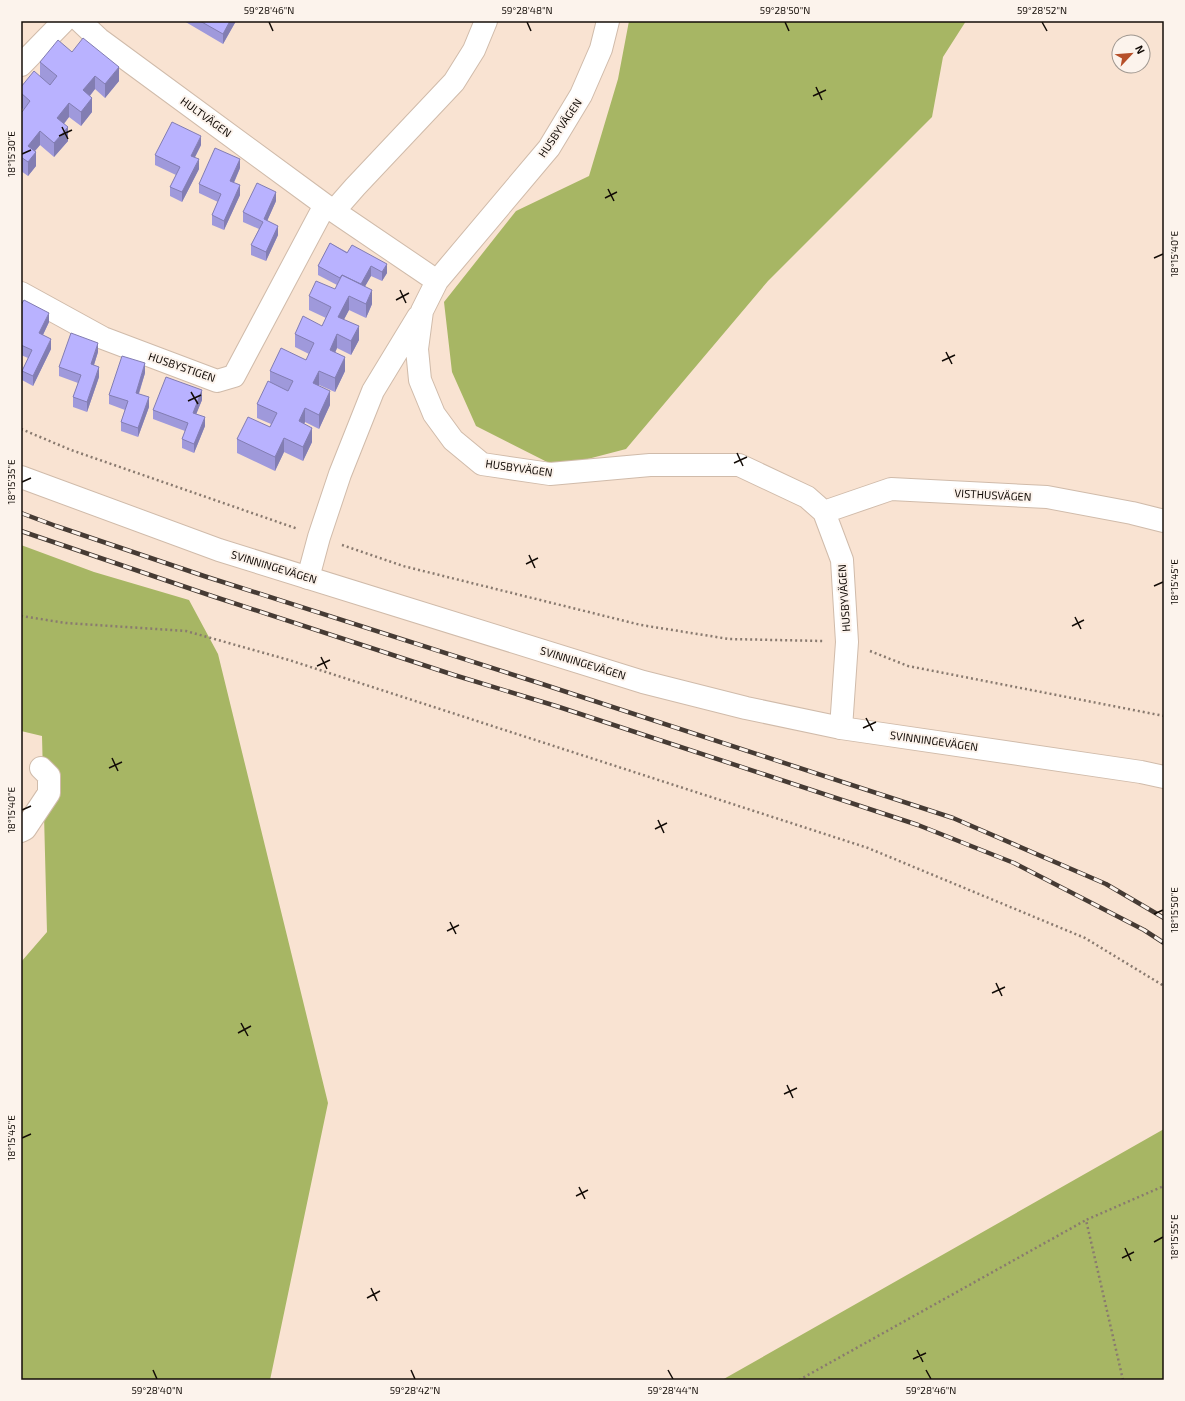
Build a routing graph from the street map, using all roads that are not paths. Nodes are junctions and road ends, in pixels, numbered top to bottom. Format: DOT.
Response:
graph roads {
  1 [pos="64,21"];
  2 [pos="80,21"];
  3 [pos="486,21"];
  4 [pos="608,21"];
  5 [pos="21,65"];
  6 [pos="330,208"];
  7 [pos="437,281"];
  8 [pos="21,293"];
  9 [pos="422,311"];
  10 [pos="21,477"];
  11 [pos="824,512"];
  12 [pos="1164,521"];
  13 [pos="308,578"];
  14 [pos="841,728"];
  15 [pos="41,768"];
  16 [pos="1164,777"];
  17 [pos="21,831"];
  1 -- 5 [label="street"];
  2 -- 6 [label="street, HULTVÄGEN"];
  3 -- 6 [label="street"];
  4 -- 7 [label="street, HUSBYVÄGEN"];
  6 -- 7 [label="street, HULTVÄGEN"];
  6 -- 8 [label="street, HUSBYSTIGEN"];
  7 -- 9 [label="street, HUSBYVÄGEN"];
  9 -- 11 [label="street, HUSBYVÄGEN"];
  9 -- 13 [label="street"];
  10 -- 13 [label="street, SVINNINGEVÄGEN"];
  11 -- 12 [label="street, VISTHUSVÄGEN"];
  11 -- 14 [label="street, HUSBYVÄGEN"];
  13 -- 14 [label="street, SVINNINGEVÄGEN"];
  14 -- 16 [label="street, SVINNINGEVÄGEN"];
  15 -- 17 [label="street"];
}
